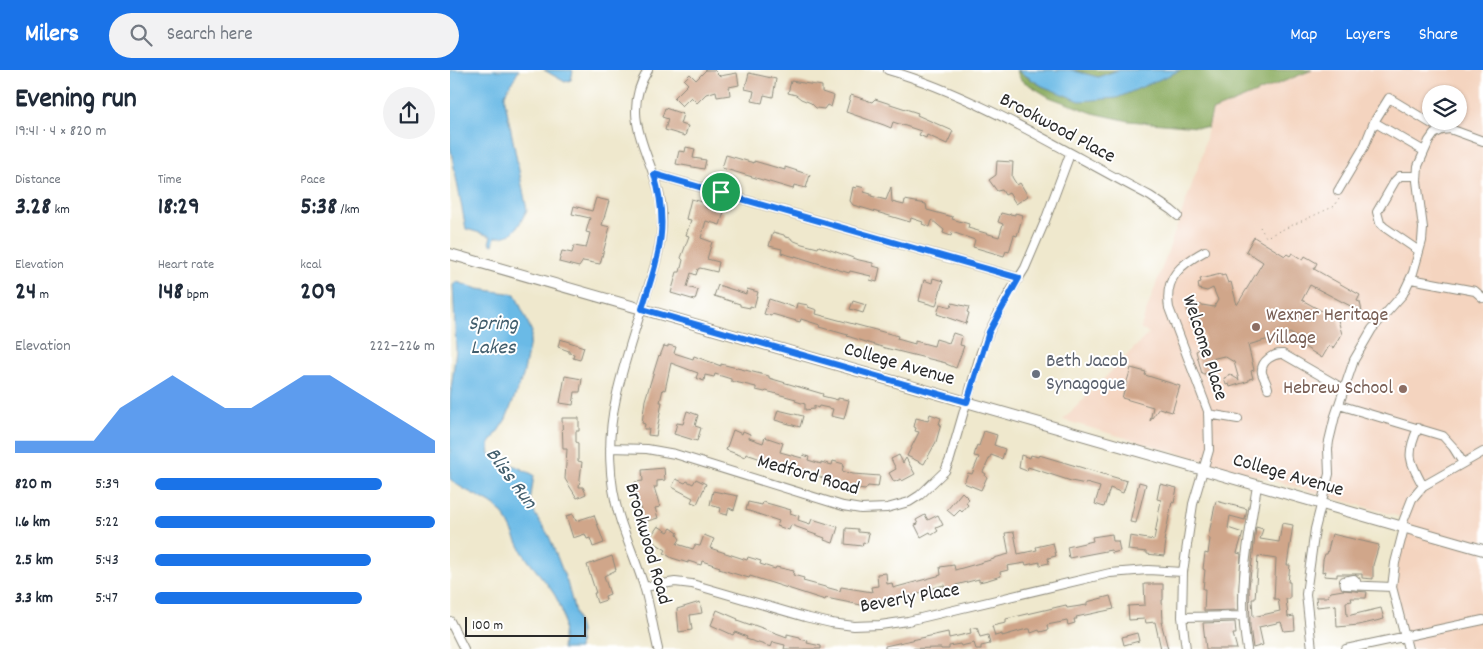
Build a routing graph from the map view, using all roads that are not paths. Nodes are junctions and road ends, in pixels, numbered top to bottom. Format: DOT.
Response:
graph roads {
  1 [pos="648,70"];
  2 [pos="888,70"];
  3 [pos="1422,118"];
  4 [pos="1374,122"];
  5 [pos="1442,130"];
  6 [pos="1455,130"];
  7 [pos="1483,141"];
  8 [pos="1424,151"];
  9 [pos="1070,154"];
  10 [pos="654,174"];
  11 [pos="1417,176"];
  12 [pos="1338,191"];
  13 [pos="1178,216"];
  14 [pos="1205,251"];
  15 [pos="1419,252"];
  16 [pos="450,254"];
  17 [pos="1019,278"];
  18 [pos="1411,279"];
  19 [pos="1483,298"];
  20 [pos="642,309"];
  21 [pos="1268,388"];
  22 [pos="1344,389"];
  23 [pos="967,402"];
  24 [pos="1339,405"];
  25 [pos="1208,414"];
  26 [pos="1238,419"];
  27 [pos="1418,428"];
  28 [pos="610,448"];
  29 [pos="1483,452"];
  30 [pos="1462,463"];
  31 [pos="1204,471"];
  32 [pos="1257,486"];
  33 [pos="1423,486"];
  34 [pos="1322,504"];
  35 [pos="1402,527"];
  36 [pos="1483,550"];
  37 [pos="1183,572"];
  38 [pos="1356,586"];
  39 [pos="644,587"];
  40 [pos="1392,587"];
  41 [pos="1243,616"];
  42 [pos="1182,617"];
  43 [pos="1483,620"];
  44 [pos="450,621"];
  45 [pos="1404,636"];
  46 [pos="464,649"];
  47 [pos="658,649"];
  48 [pos="1186,649"];
  49 [pos="1247,649"];
  50 [pos="1312,649"];
  51 [pos="1346,649"];
  52 [pos="1408,649"];
  1 -- 10 [label="street, Brookwood Road"];
  2 -- 9 [label="street, Brookwood Place"];
  3 -- 4 [label="street"];
  4 -- 8 [label="street"];
  4 -- 12 [label="street"];
  5 -- 8 [label="street"];
  6 -- 7 [label="street"];
  8 -- 11 [label="street"];
  9 -- 13 [label="street, Brookwood Place"];
  9 -- 17 [label="street, Medford Road"];
  10 -- 17 [label="street"];
  10 -- 20 [label="street, Brookwood Road"];
  11 -- 15 [label="street"];
  11 -- 15 [label="street"];
  14 -- 25 [label="street, Welcome Place"];
  15 -- 18 [label="street"];
  16 -- 20 [label="main road, College Avenue"];
  17 -- 23 [label="street, Medford Road"];
  18 -- 19 [label="street"];
  18 -- 22 [label="street"];
  20 -- 23 [label="main road, College Avenue"];
  20 -- 28 [label="street, Brookwood Road"];
  21 -- 22 [label="street"];
  22 -- 24 [label="street"];
  23 -- 28 [label="street, Medford Road"];
  23 -- 31 [label="main road, College Avenue"];
  24 -- 27 [label="street"];
  24 -- 34 [label="street"];
  25 -- 26 [label="street"];
  25 -- 31 [label="street, Welcome Place"];
  27 -- 30 [label="street"];
  27 -- 33 [label="street"];
  28 -- 39 [label="street, Brookwood Road"];
  29 -- 30 [label="street"];
  30 -- 33 [label="street"];
  31 -- 32 [label="main road, College Avenue"];
  31 -- 37 [label="street, Welcome Place"];
  32 -- 34 [label="main road, College Avenue"];
  32 -- 41 [label="street"];
  33 -- 35 [label="street"];
  34 -- 35 [label="main road, College Avenue"];
  34 -- 50 [label="street"];
  35 -- 36 [label="main road, College Avenue"];
  35 -- 40 [label="street"];
  37 -- 39 [label="street, Beverly Place"];
  37 -- 42 [label="street, Welcome Place"];
  38 -- 40 [label="street"];
  39 -- 47 [label="street, Brookwood Road"];
  40 -- 45 [label="street"];
  41 -- 42 [label="street"];
  41 -- 49 [label="street"];
  42 -- 48 [label="street, Welcome Place"];
  43 -- 45 [label="street"];
  44 -- 46 [label="street"];
  45 -- 51 [label="street"];
  45 -- 52 [label="street"];
}
